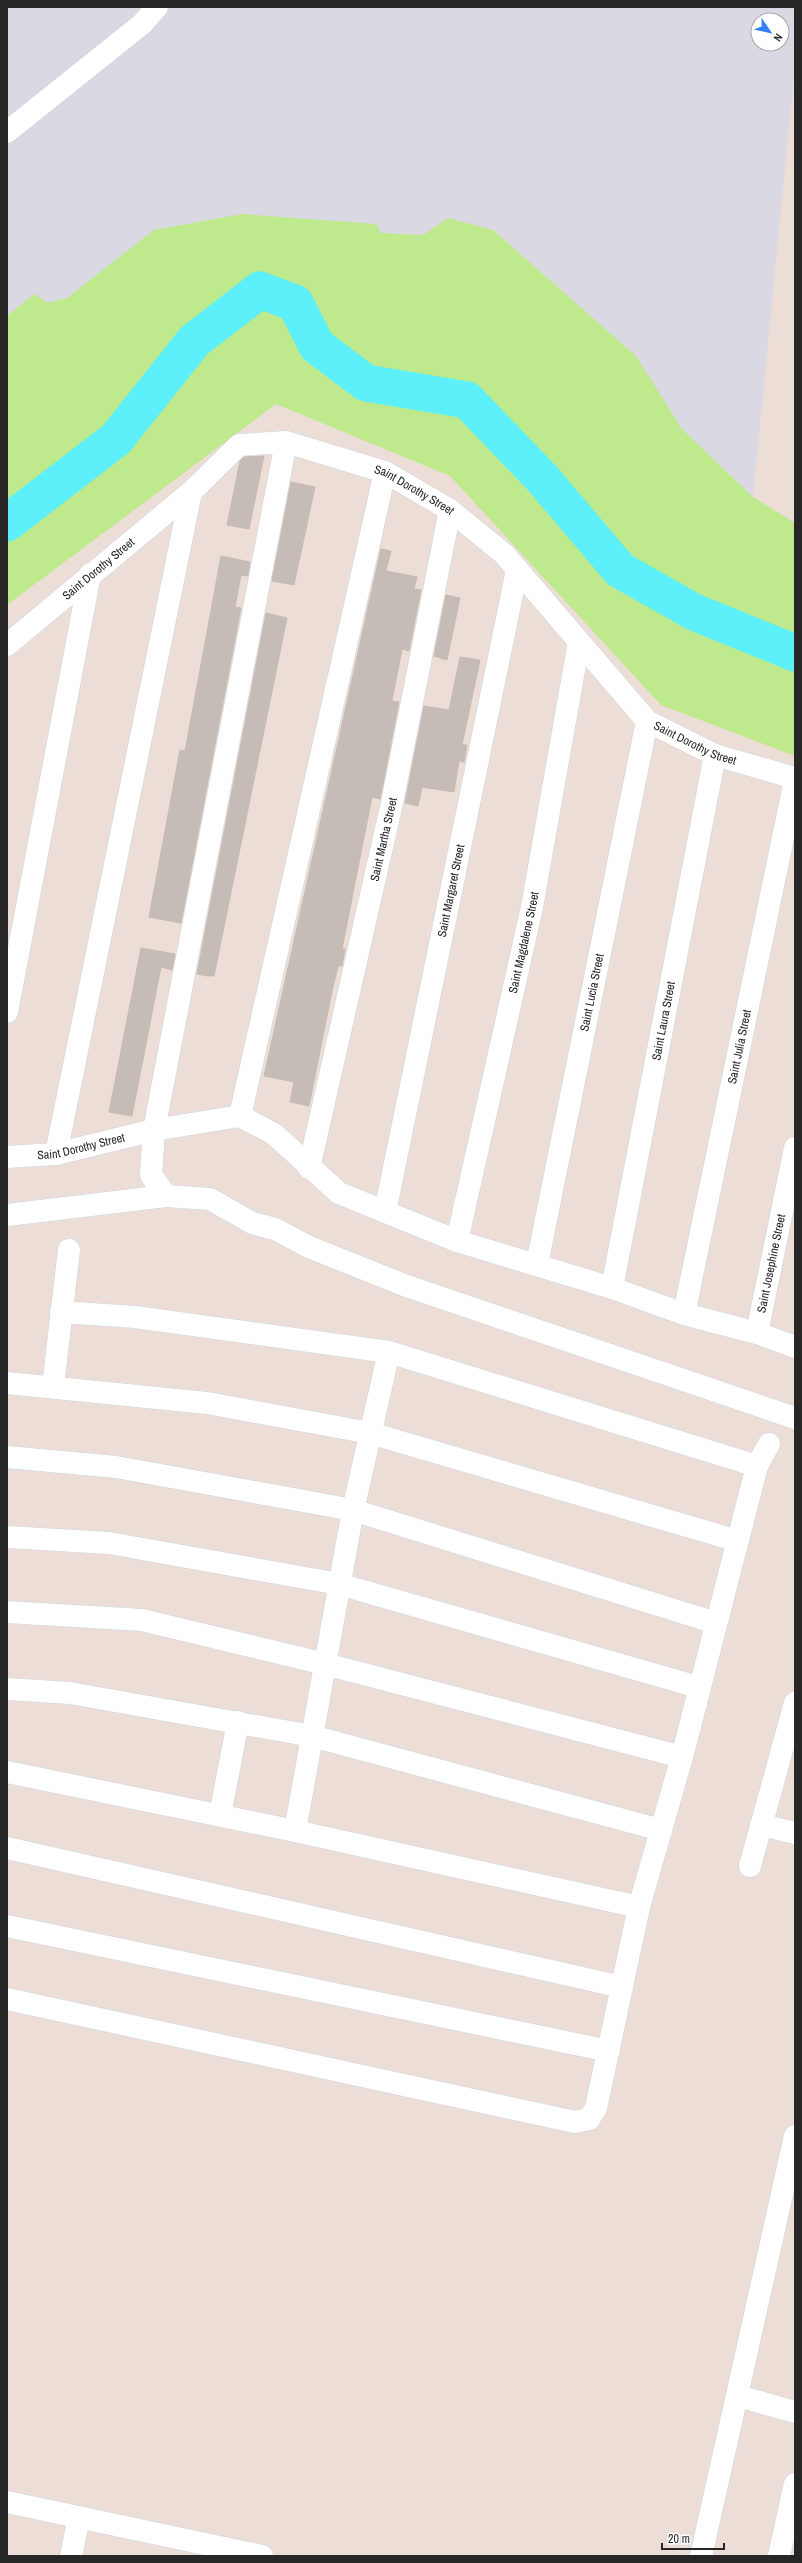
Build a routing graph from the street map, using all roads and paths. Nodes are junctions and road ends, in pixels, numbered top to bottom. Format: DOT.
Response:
graph roads {
  1 [pos="157,7"];
  2 [pos="7,132"];
  3 [pos="286,442"];
  4 [pos="385,472"];
  5 [pos="191,492"];
  6 [pos="450,510"];
  7 [pos="517,570"];
  8 [pos="90,574"];
  9 [pos="579,642"];
  10 [pos="7,645"];
  11 [pos="646,721"];
  12 [pos="715,755"];
  13 [pos="795,779"];
  14 [pos="7,1012"];
  15 [pos="240,1116"];
  16 [pos="154,1130"];
  17 [pos="795,1148"];
  18 [pos="56,1154"];
  19 [pos="7,1157"];
  20 [pos="309,1168"];
  21 [pos="166,1196"];
  22 [pos="386,1212"];
  23 [pos="7,1215"];
  24 [pos="457,1241"];
  25 [pos="69,1250"];
  26 [pos="537,1264"];
  27 [pos="612,1288"];
  28 [pos="61,1312"];
  29 [pos="684,1314"];
  30 [pos="757,1333"];
  31 [pos="795,1347"];
  32 [pos="389,1352"];
  33 [pos="7,1383"];
  34 [pos="53,1386"];
  35 [pos="795,1418"];
  36 [pos="370,1433"];
  37 [pos="769,1444"];
  38 [pos="7,1457"];
  39 [pos="757,1466"];
  40 [pos="353,1510"];
  41 [pos="7,1537"];
  42 [pos="738,1541"];
  43 [pos="339,1584"];
  44 [pos="7,1612"];
  45 [pos="716,1623"];
  46 [pos="325,1664"];
  47 [pos="698,1687"];
  48 [pos="7,1689"];
  49 [pos="795,1703"];
  50 [pos="238,1722"];
  51 [pos="792,1732"];
  52 [pos="312,1736"];
  53 [pos="682,1757"];
  54 [pos="7,1772"];
  55 [pos="220,1815"];
  56 [pos="761,1825"];
  57 [pos="661,1830"];
  58 [pos="296,1831"];
  59 [pos="795,1833"];
  60 [pos="7,1848"];
  61 [pos="750,1866"];
  62 [pos="639,1907"];
  63 [pos="7,1926"];
  64 [pos="622,1987"];
  65 [pos="7,1999"];
  66 [pos="608,2051"];
  67 [pos="795,2136"];
  68 [pos="738,2396"];
  69 [pos="795,2412"];
  70 [pos="795,2484"];
  71 [pos="7,2502"];
  72 [pos="79,2517"];
  73 [pos="71,2556"];
  74 [pos="262,2556"];
  75 [pos="701,2556"];
  76 [pos="779,2556"];
  1 -- 2 [label="street"];
  3 -- 4 [label="street, Saint Dorothy Street"];
  3 -- 5 [label="street, Saint Dorothy Street"];
  3 -- 16 [label="street"];
  4 -- 6 [label="street, Saint Dorothy Street"];
  4 -- 15 [label="street"];
  5 -- 8 [label="street, Saint Dorothy Street"];
  5 -- 18 [label="street"];
  6 -- 7 [label="street, Saint Dorothy Street"];
  6 -- 20 [label="street, Saint Martha Street"];
  7 -- 9 [label="street, Saint Dorothy Street"];
  7 -- 22 [label="street, Saint Margaret Street"];
  8 -- 10 [label="street, Saint Dorothy Street"];
  8 -- 14 [label="street"];
  9 -- 11 [label="street, Saint Dorothy Street"];
  9 -- 24 [label="street, Saint Magdalene Street"];
  11 -- 12 [label="street, Saint Dorothy Street"];
  11 -- 26 [label="street, Saint Lucia Street"];
  12 -- 13 [label="street, Saint Dorothy Street"];
  12 -- 27 [label="street, Saint Laura Street"];
  13 -- 29 [label="street, Saint Julia Street"];
  15 -- 16 [label="street, Saint Dorothy Street"];
  15 -- 20 [label="street"];
  16 -- 18 [label="street, Saint Dorothy Street"];
  16 -- 21 [label="street"];
  17 -- 30 [label="street, Saint Josephine Street"];
  18 -- 19 [label="street, Saint Dorothy Street"];
  20 -- 22 [label="street"];
  21 -- 23 [label="street"];
  21 -- 35 [label="street"];
  22 -- 24 [label="street"];
  24 -- 26 [label="street"];
  25 -- 28 [label="street"];
  26 -- 27 [label="street"];
  27 -- 29 [label="street"];
  28 -- 32 [label="street"];
  28 -- 34 [label="street"];
  29 -- 30 [label="street"];
  30 -- 31 [label="street"];
  32 -- 36 [label="street"];
  32 -- 39 [label="street"];
  33 -- 34 [label="street"];
  34 -- 36 [label="street"];
  36 -- 40 [label="street"];
  36 -- 42 [label="street"];
  37 -- 39 [label="street"];
  38 -- 40 [label="street"];
  39 -- 42 [label="street"];
  40 -- 43 [label="street"];
  40 -- 45 [label="street"];
  41 -- 43 [label="street"];
  42 -- 45 [label="street"];
  43 -- 46 [label="street"];
  43 -- 47 [label="street"];
  44 -- 46 [label="street"];
  45 -- 47 [label="street"];
  46 -- 52 [label="street"];
  46 -- 53 [label="street"];
  47 -- 53 [label="street"];
  48 -- 50 [label="street"];
  49 -- 51 [label="street"];
  50 -- 52 [label="street"];
  50 -- 55 [label="street"];
  51 -- 56 [label="street"];
  52 -- 57 [label="street"];
  52 -- 58 [label="street"];
  53 -- 57 [label="street"];
  54 -- 55 [label="street"];
  55 -- 58 [label="street"];
  56 -- 59 [label="street"];
  56 -- 61 [label="street"];
  57 -- 62 [label="street"];
  58 -- 62 [label="street"];
  60 -- 64 [label="street"];
  62 -- 64 [label="street"];
  63 -- 66 [label="street"];
  64 -- 66 [label="street"];
  65 -- 66 [label="street"];
  67 -- 68 [label="street"];
  68 -- 69 [label="street"];
  68 -- 75 [label="street"];
  70 -- 76 [label="street"];
  71 -- 72 [label="street"];
  72 -- 73 [label="street"];
  72 -- 74 [label="street"];
}
